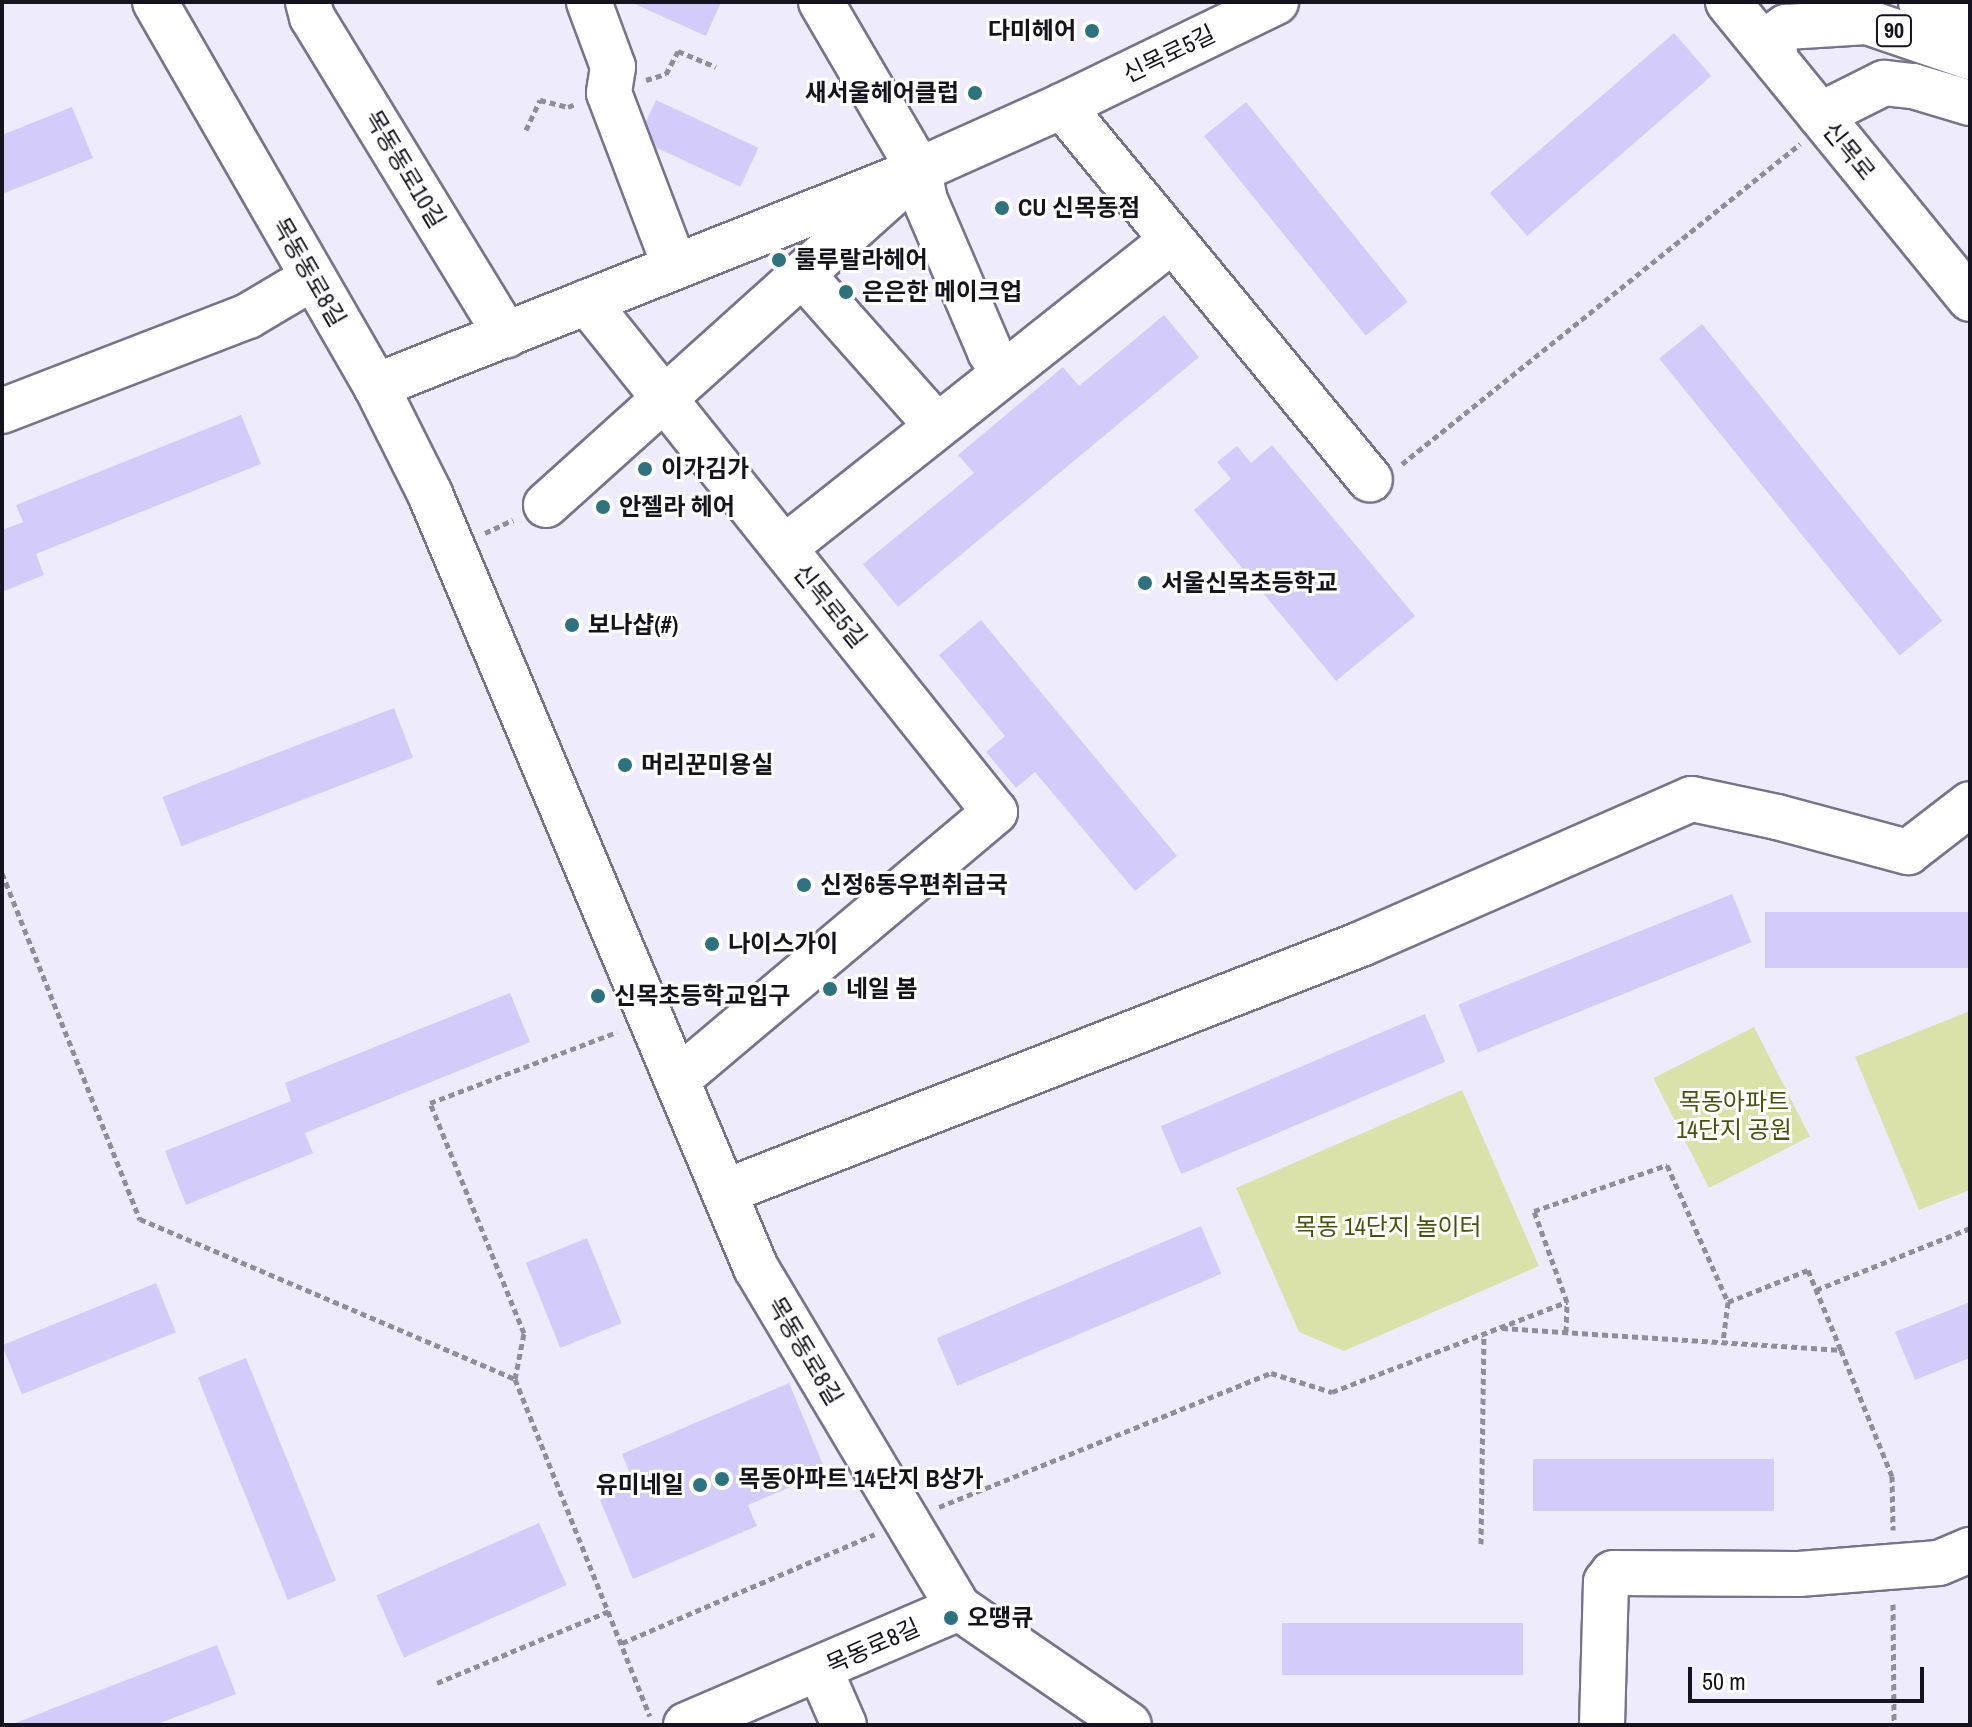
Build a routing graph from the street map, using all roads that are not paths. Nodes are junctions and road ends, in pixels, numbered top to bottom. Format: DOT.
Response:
graph roads {
  1 [pos="155,2"];
  2 [pos="308,2"];
  3 [pos="589,2"];
  4 [pos="821,2"];
  5 [pos="1276,2"];
  6 [pos="1728,2"];
  7 [pos="1821,2"];
  8 [pos="1921,2"];
  9 [pos="1970,19"];
  10 [pos="1867,22"];
  11 [pos="1970,57"];
  12 [pos="1776,61"];
  13 [pos="1970,103"];
  14 [pos="1062,106"];
  15 [pos="1820,115"];
  16 [pos="919,170"];
  17 [pos="1172,240"];
  18 [pos="675,267"];
  19 [pos="803,275"];
  20 [pos="312,278"];
  21 [pos="1970,299"];
  22 [pos="587,302"];
  23 [pos="506,335"];
  24 [pos="1004,373"];
  25 [pos="376,386"];
  26 [pos="665,400"];
  27 [pos="2,411"];
  28 [pos="937,426"];
  29 [pos="1370,479"];
  30 [pos="546,505"];
  31 [pos="784,548"];
  32 [pos="1970,804"];
  33 [pos="677,1080"];
  34 [pos="724,1192"];
  35 [pos="1970,1550"];
  36 [pos="959,1608"];
  37 [pos="820,1670"];
  38 [pos="686,1725"];
  39 [pos="844,1725"];
  40 [pos="1129,1725"];
  41 [pos="1602,1725"];
  1 -- 20 [label="street, 목동동로8길"];
  2 -- 23 [label="street, 목동동로10길"];
  3 -- 18 [label="street"];
  4 -- 16 [label="street"];
  5 -- 14 [label="street, 신목로5길"];
  6 -- 12 [label="street, 신목로"];
  7 -- 10 [label="street, 90"];
  8 -- 9 [label="street, 90"];
  10 -- 11 [label="street, 90"];
  10 -- 12 [label="street"];
  12 -- 15 [label="street, 신목로"];
  13 -- 15 [label="street"];
  14 -- 16 [label="street, 신목로5길"];
  14 -- 17 [label="street"];
  15 -- 21 [label="street, 신목로"];
  16 -- 18 [label="street, 신목로5길"];
  16 -- 19 [label="street, 신목로5길"];
  16 -- 24 [label="street"];
  17 -- 24 [label="street"];
  17 -- 29 [label="street"];
  18 -- 22 [label="street, 신목로5길"];
  19 -- 26 [label="street, 신목로5길"];
  19 -- 28 [label="street"];
  20 -- 25 [label="street, 목동동로8길"];
  20 -- 27 [label="street"];
  22 -- 23 [label="street, 신목로5길"];
  22 -- 26 [label="street, 신목로5길"];
  23 -- 25 [label="street, 신목로5길"];
  24 -- 28 [label="street"];
  25 -- 33 [label="street, 목동동로8길"];
  26 -- 30 [label="street"];
  26 -- 31 [label="street, 신목로5길"];
  28 -- 31 [label="street"];
  31 -- 33 [label="street, 신목로5길"];
  32 -- 34 [label="street"];
  33 -- 34 [label="street, 목동동로8길"];
  34 -- 36 [label="street, 목동동로8길"];
  35 -- 41 [label="street"];
  36 -- 37 [label="street, 목동로8길"];
  36 -- 40 [label="street"];
  37 -- 38 [label="street, 목동로8길"];
  37 -- 39 [label="street"];
}
